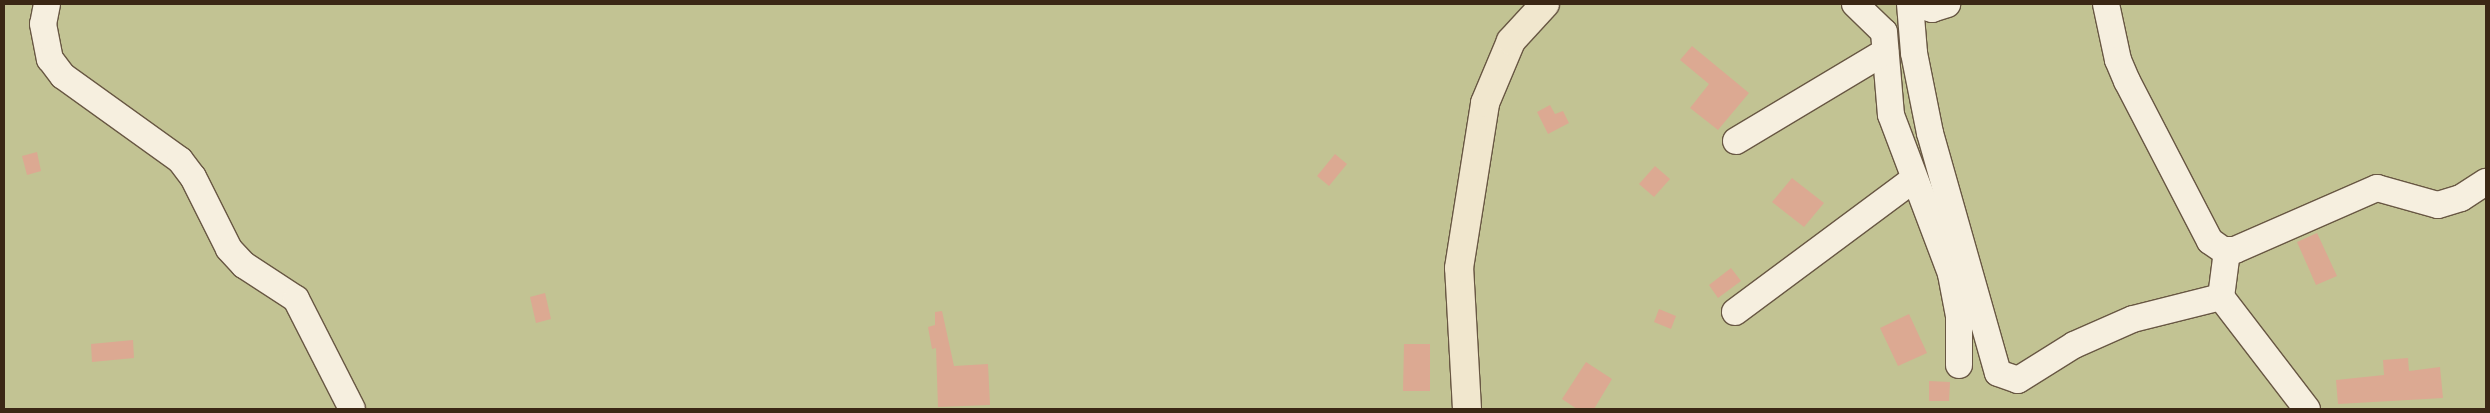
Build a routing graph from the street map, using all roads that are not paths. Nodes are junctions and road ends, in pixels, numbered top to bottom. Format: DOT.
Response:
graph roads {
  1 [pos="47,4"];
  2 [pos="1544,4"];
  3 [pos="1855,4"];
  4 [pos="1910,4"];
  5 [pos="1916,4"];
  6 [pos="1947,4"];
  7 [pos="2106,4"];
  8 [pos="1886,52"];
  9 [pos="1736,141"];
  10 [pos="1914,179"];
  11 [pos="2486,182"];
  12 [pos="2227,251"];
  13 [pos="2221,297"];
  14 [pos="1735,312"];
  15 [pos="1959,365"];
  16 [pos="352,409"];
  17 [pos="1467,409"];
  18 [pos="2307,409"];
  1 -- 16 [label="street"];
  2 -- 17 [label="main road"];
  3 -- 8 [label="street"];
  4 -- 13 [label="street"];
  5 -- 6 [label="street"];
  7 -- 12 [label="street"];
  8 -- 9 [label="street"];
  8 -- 10 [label="street"];
  10 -- 14 [label="street"];
  10 -- 15 [label="street"];
  11 -- 12 [label="street"];
  12 -- 13 [label="street"];
  13 -- 18 [label="street"];
}
